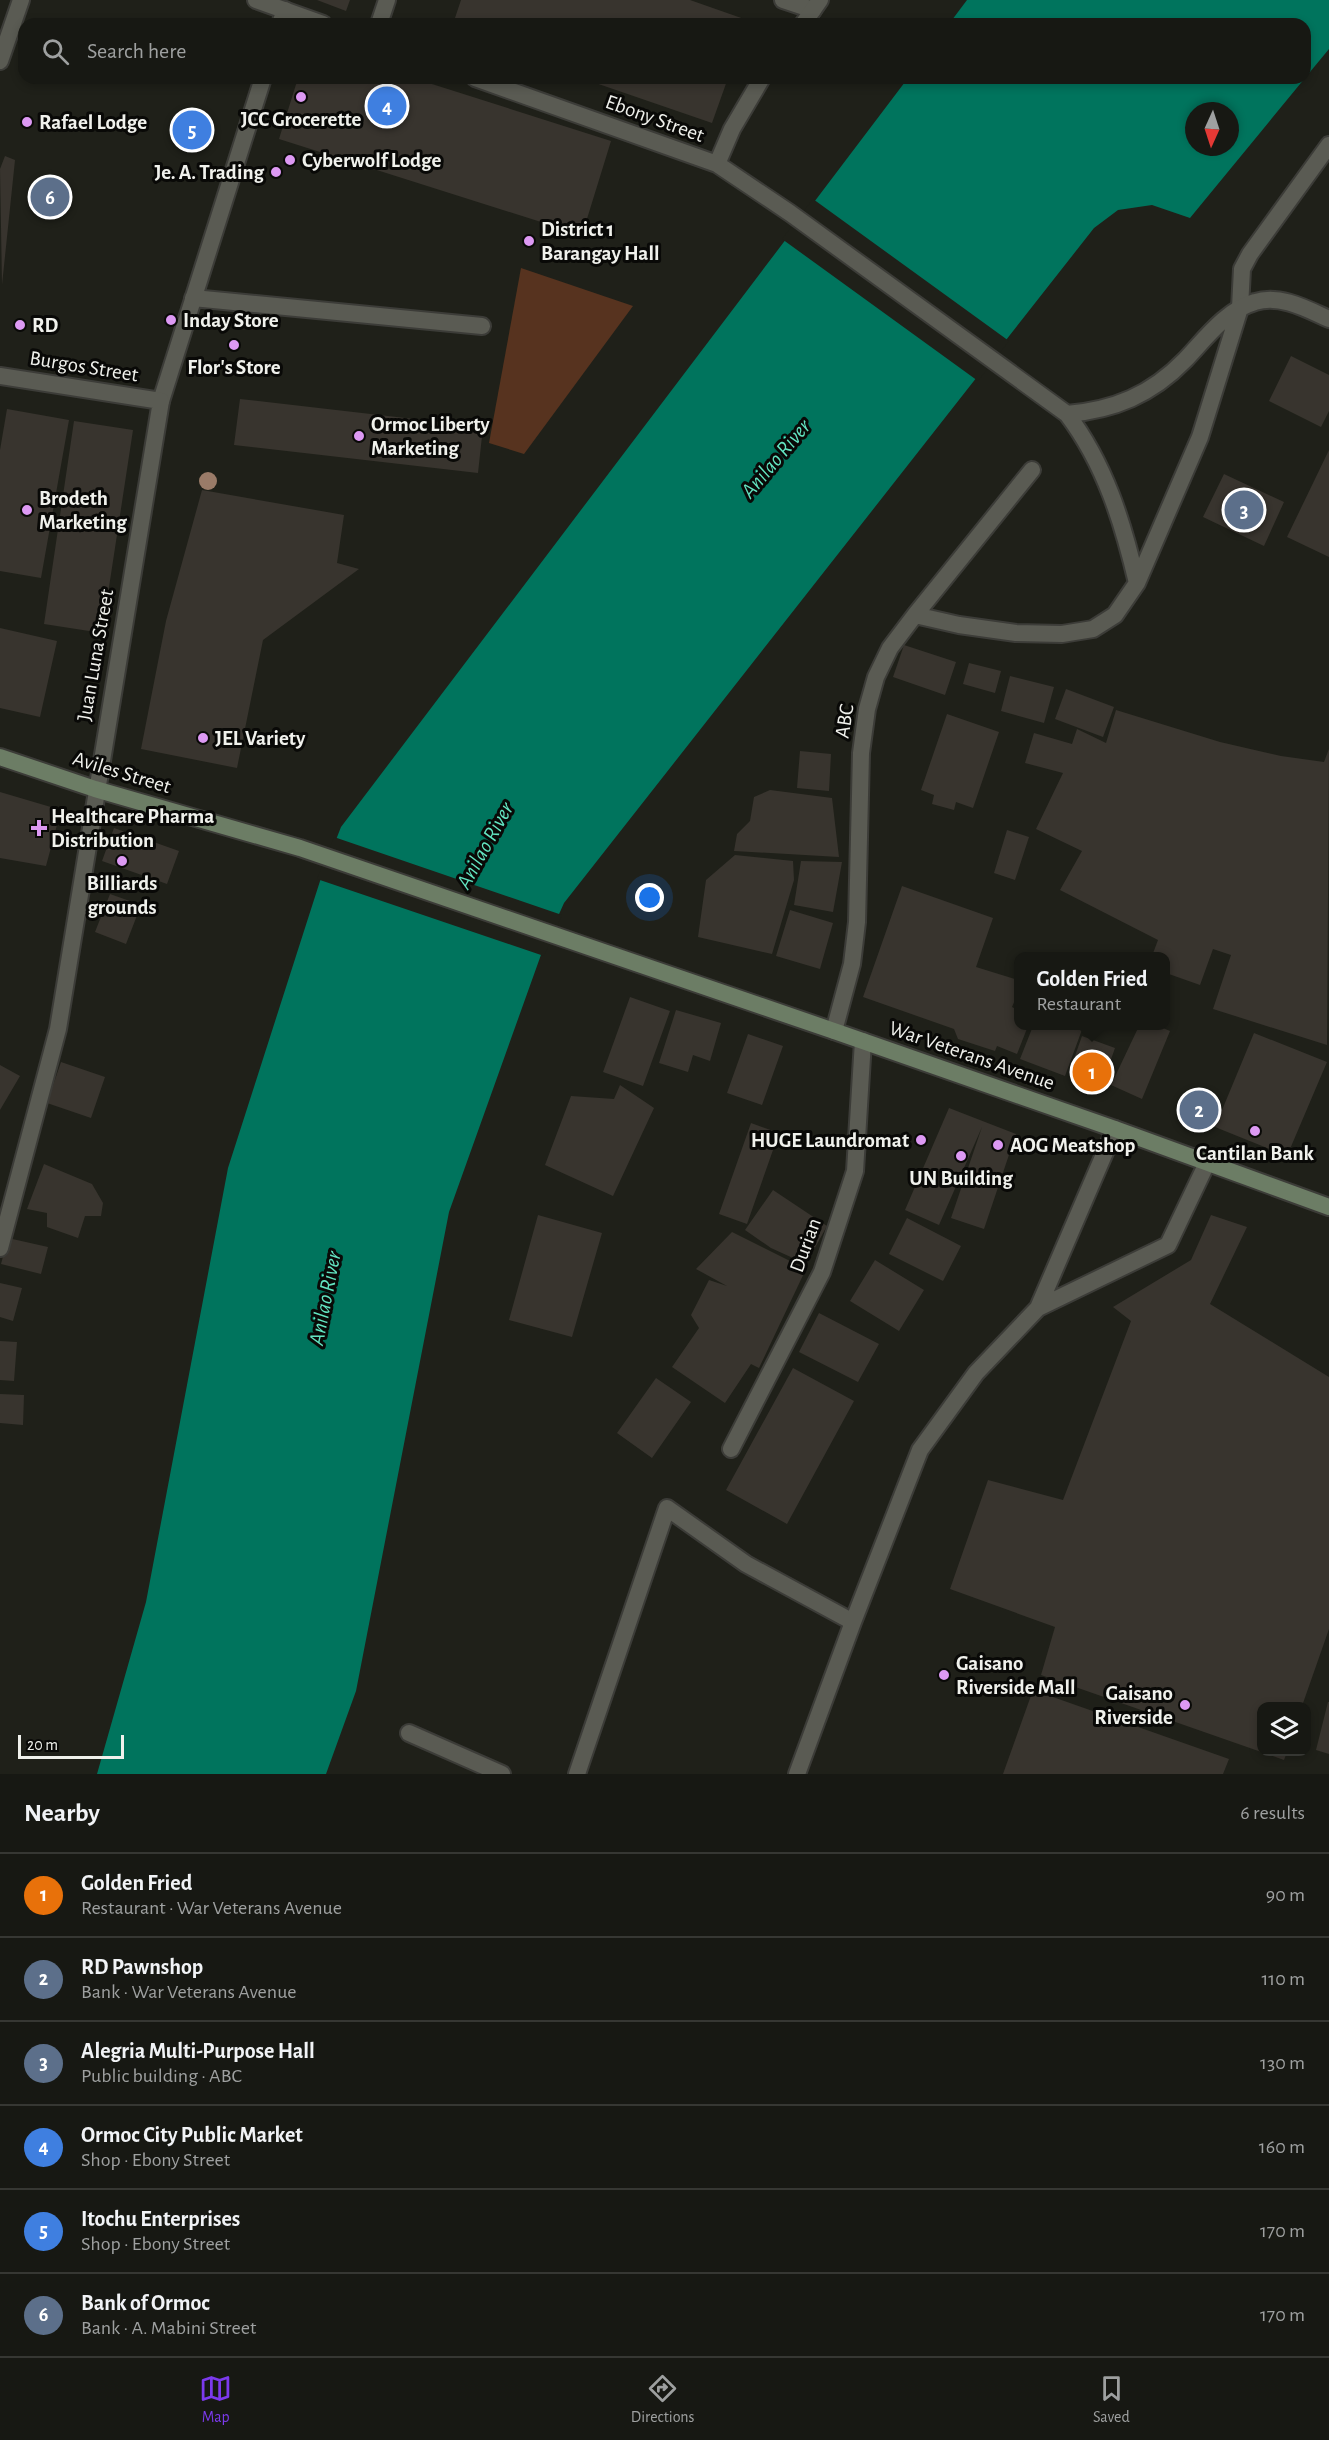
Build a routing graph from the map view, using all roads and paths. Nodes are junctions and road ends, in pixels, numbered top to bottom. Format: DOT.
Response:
graph roads {
  1 [pos="21,0"];
  2 [pos="256,0"];
  3 [pos="387,0"];
  4 [pos="783,0"];
  5 [pos="816,5"];
  6 [pos="282,17"];
  7 [pos="381,18"];
  8 [pos="806,18"];
  9 [pos="0,61"];
  10 [pos="261,84"];
  11 [pos="493,84"];
  12 [pos="758,84"];
  13 [pos="1329,145"];
  14 [pos="717,164"];
  15 [pos="193,298"];
  16 [pos="1240,308"];
  17 [pos="1329,319"];
  18 [pos="482,326"];
  19 [pos="0,375"];
  20 [pos="160,401"];
  21 [pos="1067,414"];
  22 [pos="1032,470"];
  23 [pos="1137,583"];
  24 [pos="915,615"];
  25 [pos="0,757"];
  26 [pos="95,789"];
  27 [pos="599,950"];
  28 [pos="834,1030"];
  29 [pos="863,1041"];
  30 [pos="1115,1129"];
  31 [pos="1207,1163"];
  32 [pos="1329,1207"];
  33 [pos="0,1248"];
  34 [pos="1038,1308"];
  35 [pos="731,1449"];
  36 [pos="853,1622"];
  37 [pos="409,1733"];
  38 [pos="502,1774"];
  39 [pos="577,1774"];
  40 [pos="797,1774"];
  1 -- 9 [label="street"];
  2 -- 6 [label="street"];
  3 -- 7 [label="street"];
  4 -- 5 [label="street"];
  5 -- 8 [label="street"];
  10 -- 15 [label="street, Juan Luna Street"];
  11 -- 14 [label="street, Ebony Street"];
  12 -- 14 [label="street"];
  13 -- 16 [label="street"];
  14 -- 21 [label="street, Ebony Street"];
  15 -- 18 [label="street"];
  15 -- 20 [label="street, Juan Luna Street"];
  16 -- 17 [label="street"];
  16 -- 21 [label="street"];
  16 -- 23 [label="street"];
  19 -- 20 [label="street, Burgos Street"];
  20 -- 26 [label="street, Juan Luna Street"];
  21 -- 23 [label="street, Ebony Street"];
  22 -- 24 [label="street, ABC"];
  23 -- 24 [label="street"];
  24 -- 28 [label="street, ABC"];
  25 -- 26 [label="main road, Aviles Street"];
  26 -- 27 [label="main road, Aviles Street"];
  26 -- 33 [label="street, Juan Luna Street"];
  27 -- 28 [label="main road, War Veterans Avenue"];
  28 -- 29 [label="main road, War Veterans Avenue"];
  29 -- 30 [label="main road, War Veterans Avenue"];
  29 -- 35 [label="street, Durian"];
  30 -- 31 [label="main road, War Veterans Avenue"];
  30 -- 34 [label="street"];
  31 -- 32 [label="main road, War Veterans Avenue"];
  31 -- 34 [label="street"];
  34 -- 36 [label="street"];
  36 -- 39 [label="street"];
  36 -- 40 [label="street"];
  37 -- 38 [label="street"];
}
